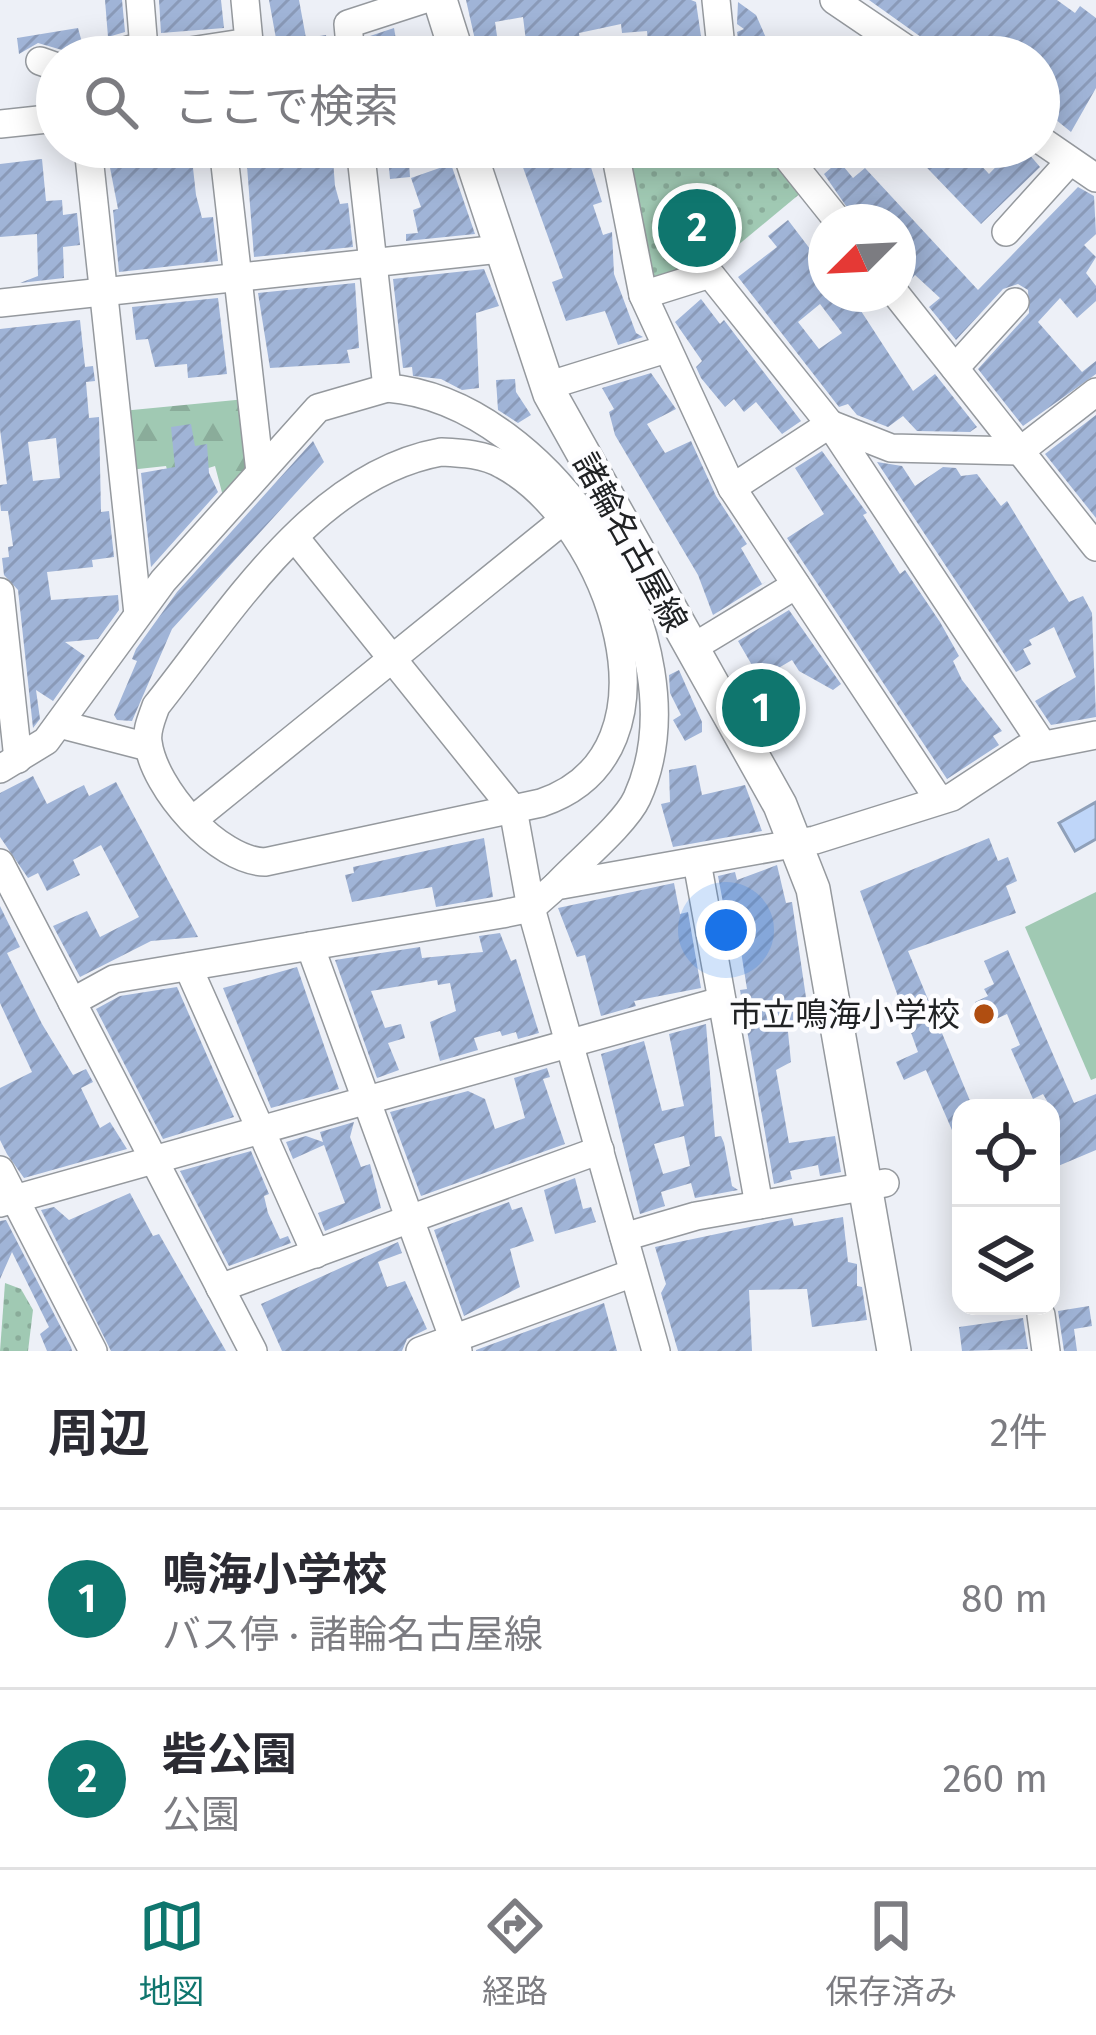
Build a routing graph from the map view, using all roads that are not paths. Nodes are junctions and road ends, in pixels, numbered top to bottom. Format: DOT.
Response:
graph roads {
  1 [pos="140,0"];
  2 [pos="245,0"];
  3 [pos="423,0"];
  4 [pos="440,0"];
  5 [pos="716,0"];
  6 [pos="834,0"];
  7 [pos="143,36"];
  8 [pos="248,36"];
  9 [pos="349,36"];
  10 [pos="434,36"];
  11 [pos="451,36"];
  12 [pos="720,36"];
  13 [pos="887,36"];
  14 [pos="36,120"];
  15 [pos="0,124"];
  16 [pos="1060,153"];
  17 [pos="1070,160"];
  18 [pos="90,168"];
  19 [pos="226,168"];
  20 [pos="362,168"];
  21 [pos="475,168"];
  22 [pos="495,168"];
  23 [pos="618,168"];
  24 [pos="796,168"];
  25 [pos="1096,178"];
  26 [pos="825,204"];
  27 [pos="1006,232"];
  28 [pos="500,250"];
  29 [pos="372,263"];
  30 [pos="239,277"];
  31 [pos="103,292"];
  32 [pos="643,295"];
  33 [pos="0,302"];
  34 [pos="1015,302"];
  35 [pos="910,312"];
  36 [pos="666,349"];
  37 [pos="955,368"];
  38 [pos="563,381"];
  39 [pos="387,388"];
  40 [pos="1096,392"];
  41 [pos="830,424"];
  42 [pos="1020,451"];
  43 [pos="260,472"];
  44 [pos="732,488"];
  45 [pos="562,522"];
  46 [pos="296,538"];
  47 [pos="1096,547"];
  48 [pos="796,585"];
  49 [pos="0,592"];
  50 [pos="138,614"];
  51 [pos="707,639"];
  52 [pos="394,658"];
  53 [pos="59,724"];
  54 [pos="1096,735"];
  55 [pos="1042,745"];
  56 [pos="148,747"];
  57 [pos="9,764"];
  58 [pos="938,800"];
  59 [pos="513,809"];
  60 [pos="194,820"];
  61 [pos="805,842"];
  62 [pos="697,862"];
  63 [pos="0,863"];
  64 [pos="556,886"];
  65 [pos="531,908"];
  66 [pos="310,946"];
  67 [pos="188,967"];
  68 [pos="721,1001"];
  69 [pos="72,1002"];
  70 [pos="570,1043"];
  71 [pos="365,1100"];
  72 [pos="260,1130"];
  73 [pos="600,1150"];
  74 [pos="154,1158"];
  75 [pos="0,1170"];
  76 [pos="875,1185"];
  77 [pos="7,1200"];
  78 [pos="759,1205"];
  79 [pos="410,1220"];
  80 [pos="624,1237"];
  81 [pos="316,1254"];
  82 [pos="633,1273"];
  83 [pos="220,1288"];
  84 [pos="1041,1315"];
  85 [pos="456,1345"];
  86 [pos="93,1351"];
  87 [pos="253,1351"];
  88 [pos="420,1351"];
  89 [pos="656,1351"];
  90 [pos="894,1351"];
  91 [pos="912,1351"];
  92 [pos="1046,1351"];
  1 -- 7 [label="street"];
  2 -- 8 [label="street"];
  3 -- 9 [label="street"];
  3 -- 10 [label="main road"];
  4 -- 11 [label="main road"];
  5 -- 12 [label="street"];
  6 -- 13 [label="street"];
  14 -- 15 [label="street"];
  16 -- 17 [label="street"];
  17 -- 25 [label="street"];
  17 -- 27 [label="street"];
  18 -- 31 [label="street"];
  19 -- 30 [label="street"];
  20 -- 29 [label="street"];
  21 -- 28 [label="main road, 諸輪名古屋線"];
  22 -- 38 [label="main road, 諸輪名古屋線"];
  23 -- 32 [label="street"];
  24 -- 26 [label="street"];
  28 -- 29 [label="street"];
  28 -- 61 [label="main road, 諸輪名古屋線"];
  29 -- 30 [label="street"];
  29 -- 39 [label="street"];
  30 -- 31 [label="street"];
  30 -- 43 [label="street"];
  31 -- 33 [label="street"];
  31 -- 50 [label="street"];
  32 -- 36 [label="street"];
  32 -- 41 [label="street"];
  34 -- 37 [label="street"];
  35 -- 37 [label="street"];
  36 -- 38 [label="street"];
  36 -- 44 [label="street"];
  37 -- 42 [label="street"];
  38 -- 51 [label="main road, 諸輪名古屋線"];
  39 -- 43 [label="street"];
  39 -- 64 [label="street"];
  40 -- 42 [label="street"];
  41 -- 42 [label="street"];
  41 -- 44 [label="street"];
  41 -- 55 [label="street"];
  42 -- 47 [label="street"];
  43 -- 50 [label="street"];
  44 -- 48 [label="street"];
  45 -- 46 [label="street"];
  45 -- 52 [label="street"];
  45 -- 59 [label="street"];
  46 -- 52 [label="street"];
  46 -- 56 [label="street"];
  48 -- 51 [label="street"];
  48 -- 58 [label="street"];
  49 -- 57 [label="street"];
  50 -- 53 [label="street"];
  51 -- 61 [label="main road, 諸輪名古屋線"];
  52 -- 59 [label="street"];
  52 -- 60 [label="street"];
  53 -- 56 [label="street"];
  53 -- 57 [label="street"];
  54 -- 55 [label="street"];
  55 -- 58 [label="street"];
  56 -- 60 [label="street"];
  58 -- 61 [label="street"];
  59 -- 60 [label="street"];
  59 -- 65 [label="street"];
  61 -- 62 [label="street"];
  61 -- 76 [label="main road, 諸輪名古屋線"];
  62 -- 64 [label="street"];
  62 -- 68 [label="street"];
  63 -- 69 [label="street"];
  64 -- 65 [label="street"];
  65 -- 66 [label="street"];
  65 -- 70 [label="street"];
  66 -- 67 [label="street"];
  66 -- 71 [label="street"];
  67 -- 69 [label="street"];
  67 -- 72 [label="street"];
  68 -- 70 [label="street"];
  68 -- 78 [label="street"];
  69 -- 74 [label="street"];
  70 -- 71 [label="street"];
  70 -- 73 [label="street"];
  71 -- 72 [label="street"];
  71 -- 79 [label="street"];
  72 -- 74 [label="street"];
  72 -- 81 [label="street"];
  73 -- 79 [label="street"];
  73 -- 80 [label="street"];
  74 -- 77 [label="street"];
  74 -- 83 [label="street"];
  75 -- 77 [label="street"];
  76 -- 78 [label="street"];
  76 -- 90 [label="main road, 諸輪名古屋線"];
  76 -- 91 [label="main road, 諸輪名古屋線"];
  77 -- 86 [label="street"];
  78 -- 80 [label="street"];
  79 -- 81 [label="street"];
  79 -- 85 [label="street"];
  80 -- 82 [label="street"];
  81 -- 83 [label="street"];
  82 -- 85 [label="street"];
  82 -- 89 [label="street"];
  83 -- 87 [label="street"];
  84 -- 92 [label="street"];
  85 -- 88 [label="street"];
}
